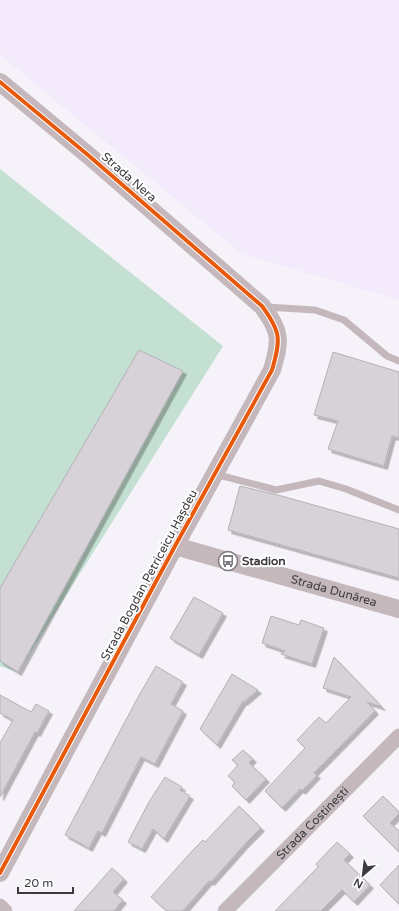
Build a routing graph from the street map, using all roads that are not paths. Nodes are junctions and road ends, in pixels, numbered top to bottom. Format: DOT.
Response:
graph roads {
  1 [pos="0,82"];
  2 [pos="243,289"];
  3 [pos="262,306"];
  4 [pos="399,361"];
  5 [pos="215,474"];
  6 [pos="399,510"];
  7 [pos="175,546"];
  8 [pos="399,609"];
  9 [pos="399,736"];
  10 [pos="0,873"];
  11 [pos="0,906"];
  12 [pos="5,911"];
  13 [pos="226,911"];
  1 -- 2 [label="street, Strada Nera"];
  2 -- 3 [label="street, Strada Bogdan Petriceicu Hașdeu"];
  3 -- 4 [label="lane"];
  3 -- 5 [label="street, Strada Bogdan Petriceicu Hașdeu"];
  5 -- 6 [label="lane"];
  5 -- 7 [label="street, Strada Bogdan Petriceicu Hașdeu"];
  7 -- 8 [label="street, Strada Dunărea"];
  7 -- 10 [label="street, Strada Bogdan Petriceicu Hașdeu"];
  9 -- 13 [label="street, Strada Costinești"];
  11 -- 12 [label="street"];
}
